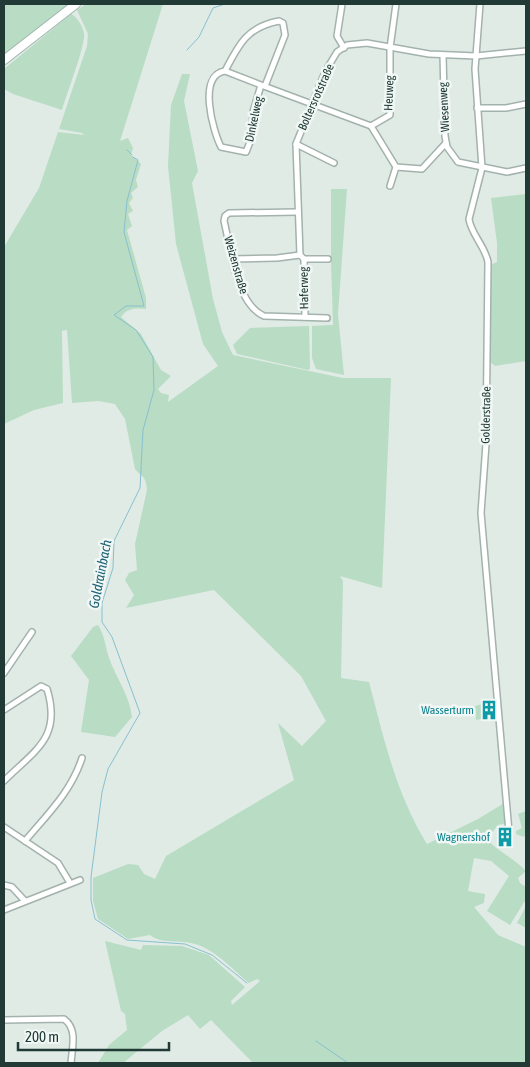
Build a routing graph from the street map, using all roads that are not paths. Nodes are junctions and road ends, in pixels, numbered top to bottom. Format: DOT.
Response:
graph roads {
  1 [pos="76,4"];
  2 [pos="342,4"];
  3 [pos="396,4"];
  4 [pos="480,4"];
  5 [pos="344,48"];
  6 [pos="390,48"];
  7 [pos="526,51"];
  8 [pos="443,55"];
  9 [pos="476,56"];
  10 [pos="4,60"];
  11 [pos="225,71"];
  12 [pos="263,86"];
  13 [pos="314,104"];
  14 [pos="526,104"];
  15 [pos="477,108"];
  16 [pos="370,126"];
  17 [pos="446,143"];
  18 [pos="296,144"];
  19 [pos="334,163"];
  20 [pos="396,167"];
  21 [pos="482,168"];
  22 [pos="526,168"];
  23 [pos="390,186"];
  24 [pos="298,212"];
  25 [pos="302,257"];
  26 [pos="233,259"];
  27 [pos="328,259"];
  28 [pos="305,317"];
  29 [pos="327,318"];
  30 [pos="32,632"];
  31 [pos="4,673"];
  32 [pos="4,708"];
  33 [pos="82,758"];
  34 [pos="4,780"];
  35 [pos="4,827"];
  36 [pos="509,832"];
  37 [pos="25,841"];
  38 [pos="80,880"];
  39 [pos="70,883"];
  40 [pos="4,885"];
  41 [pos="25,901"];
  42 [pos="4,910"];
  43 [pos="4,1020"];
  44 [pos="71,1063"];
  1 -- 10 [label="street"];
  2 -- 5 [label="street"];
  3 -- 6 [label="street"];
  4 -- 9 [label="street, Golderstraße"];
  5 -- 6 [label="street"];
  5 -- 13 [label="street, Boltersrotstraße"];
  6 -- 8 [label="street"];
  6 -- 16 [label="street, Heuweg"];
  7 -- 9 [label="street"];
  8 -- 9 [label="street"];
  8 -- 17 [label="street, Wiesenweg"];
  9 -- 15 [label="street, Golderstraße"];
  11 -- 12 [label="street, Dinkelweg"];
  11 -- 12 [label="street"];
  11 -- 12 [label="street, Dinkelweg"];
  12 -- 13 [label="street, Dinkelweg"];
  13 -- 16 [label="street, Heuweg"];
  13 -- 18 [label="street, Boltersrotstraße"];
  14 -- 15 [label="street"];
  15 -- 21 [label="street, Golderstraße"];
  16 -- 20 [label="street"];
  17 -- 20 [label="street"];
  17 -- 21 [label="street, Wiesenweg"];
  18 -- 19 [label="street"];
  18 -- 24 [label="street, Boltersrotstraße"];
  20 -- 23 [label="street"];
  21 -- 22 [label="street, Wiesenweg"];
  21 -- 36 [label="street, Golderstraße"];
  24 -- 25 [label="street, Boltersrotstraße"];
  24 -- 26 [label="street, Weizenstraße"];
  25 -- 26 [label="street"];
  25 -- 27 [label="street"];
  25 -- 28 [label="street, Haferweg"];
  26 -- 28 [label="street, Weizenstraße"];
  28 -- 29 [label="street, Weizenstraße"];
  30 -- 31 [label="street"];
  32 -- 34 [label="street"];
  33 -- 37 [label="street"];
  35 -- 37 [label="street"];
  37 -- 39 [label="street"];
  38 -- 39 [label="street"];
  39 -- 41 [label="street"];
  40 -- 41 [label="street"];
  41 -- 42 [label="street"];
  43 -- 44 [label="street"];
}
